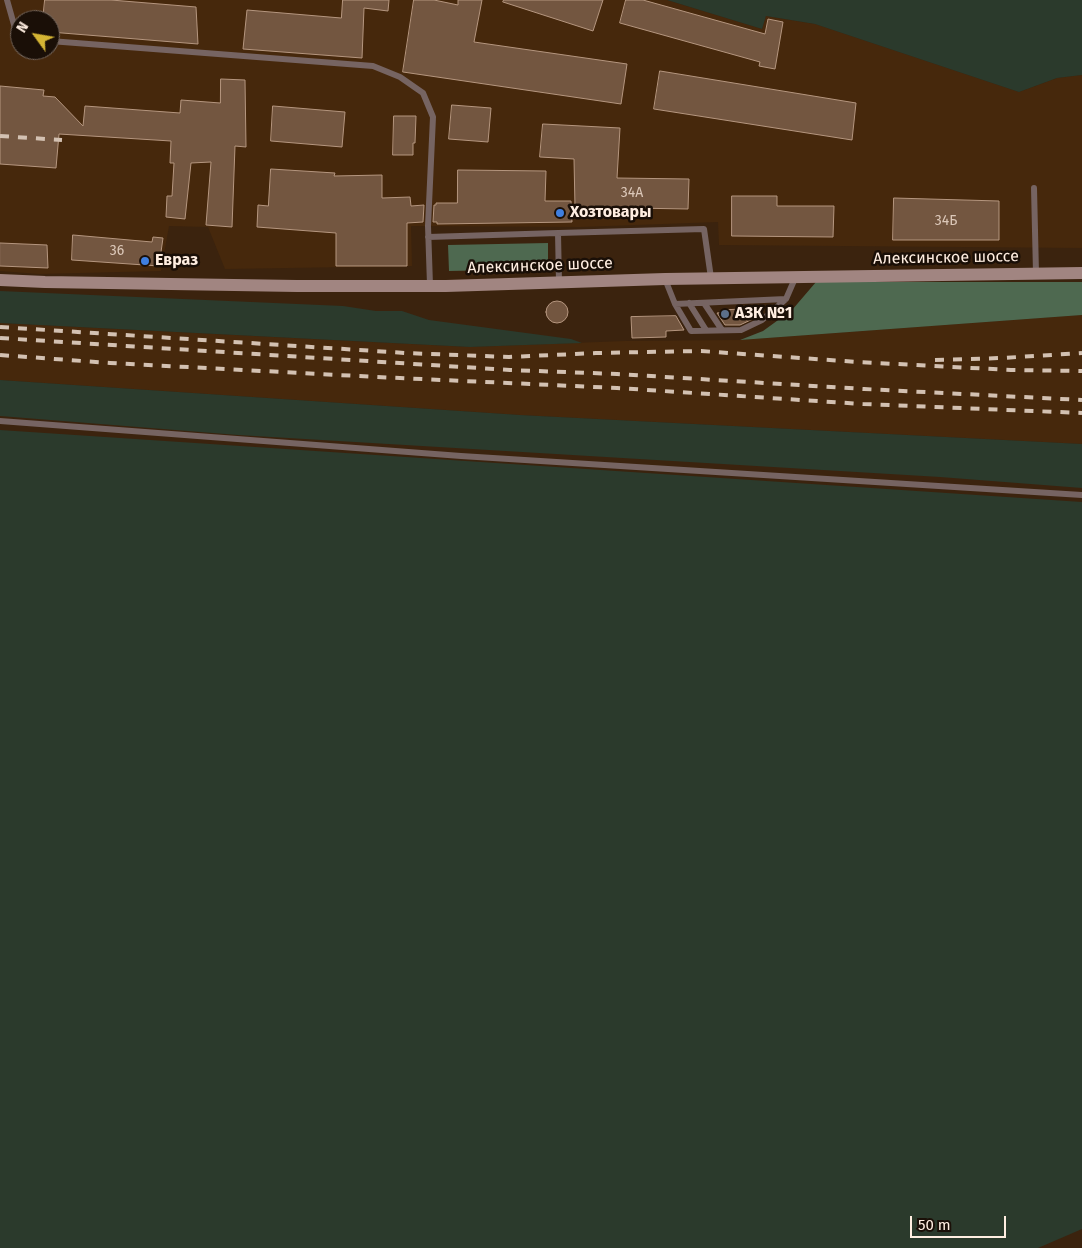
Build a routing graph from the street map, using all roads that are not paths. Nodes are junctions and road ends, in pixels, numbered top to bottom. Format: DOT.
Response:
graph roads {
  1 [pos="60,42"];
  2 [pos="1034,188"];
  3 [pos="558,232"];
  4 [pos="428,237"];
  5 [pos="1036,273"];
  6 [pos="1082,273"];
  7 [pos="796,276"];
  8 [pos="711,278"];
  9 [pos="664,279"];
  10 [pos="0,280"];
  11 [pos="560,282"];
  12 [pos="430,285"];
  13 [pos="786,299"];
  14 [pos="689,303"];
  15 [pos="704,303"];
  16 [pos="675,304"];
  17 [pos="706,330"];
  18 [pos="722,330"];
  19 [pos="0,421"];
  20 [pos="1082,495"];
  1 -- 4 [label="lane"];
  2 -- 5 [label="lane"];
  3 -- 4 [label="lane"];
  3 -- 8 [label="lane"];
  3 -- 11 [label="lane"];
  4 -- 12 [label="lane"];
  5 -- 6 [label="main road, Алексинское шоссе"];
  5 -- 7 [label="main road, Алексинское шоссе"];
  7 -- 8 [label="main road, Алексинское шоссе"];
  7 -- 13 [label="lane"];
  8 -- 9 [label="main road, Алексинское шоссе"];
  9 -- 11 [label="main road, Алексинское шоссе"];
  9 -- 16 [label="lane"];
  10 -- 12 [label="main road, Алексинское шоссе"];
  11 -- 12 [label="main road, Алексинское шоссе"];
  13 -- 15 [label="lane"];
  13 -- 18 [label="lane"];
  14 -- 15 [label="lane"];
  14 -- 16 [label="lane"];
  14 -- 17 [label="lane"];
  15 -- 18 [label="lane"];
  16 -- 17 [label="lane"];
  17 -- 18 [label="lane"];
  19 -- 20 [label="lane"];
}
